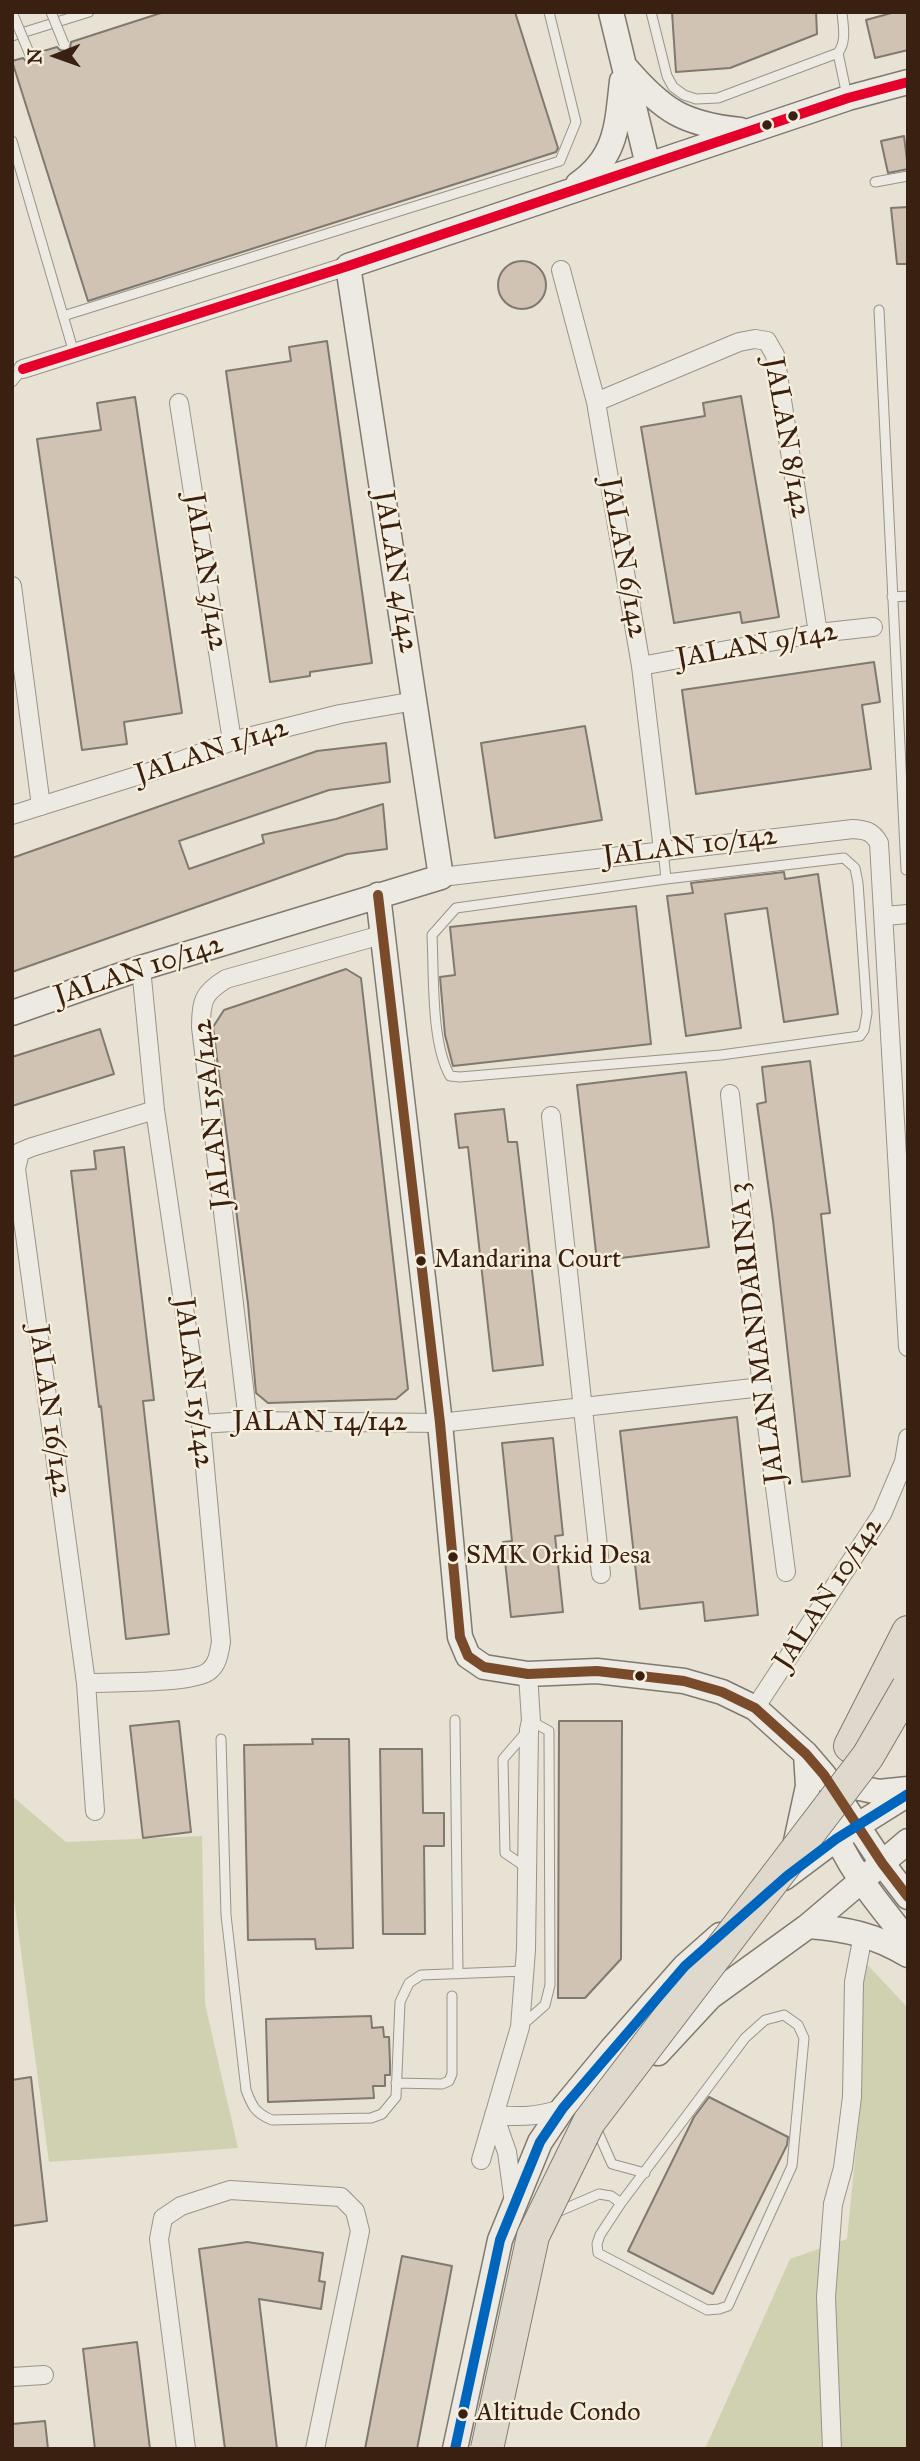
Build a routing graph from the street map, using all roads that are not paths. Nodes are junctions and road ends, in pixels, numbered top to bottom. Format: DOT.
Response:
graph roads {
  1 [pos="12,12"];
  2 [pos="51,12"];
  3 [pos="89,12"];
  4 [pos="549,12"];
  5 [pos="611,12"];
  6 [pos="651,12"];
  7 [pos="842,12"];
  8 [pos="12,36"];
  9 [pos="64,44"];
  10 [pos="838,53"];
  11 [pos="30,55"];
  12 [pos="624,66"];
  13 [pos="908,82"];
  14 [pos="848,98"];
  15 [pos="751,131"];
  16 [pos="12,141"];
  17 [pos="648,165"];
  18 [pos="908,176"];
  19 [pos="875,182"];
  20 [pos="566,193"];
  21 [pos="348,266"];
  22 [pos="561,270"];
  23 [pos="879,310"];
  24 [pos="63,316"];
  25 [pos="74,353"];
  26 [pos="16,373"];
  27 [pos="596,402"];
  28 [pos="179,403"];
  29 [pos="12,586"];
  30 [pos="908,596"];
  31 [pos="892,597"];
  32 [pos="873,627"];
  33 [pos="818,633"];
  34 [pos="641,666"];
  35 [pos="415,701"];
  36 [pos="232,741"];
  37 [pos="41,806"];
  38 [pos="12,815"];
  39 [pos="663,850"];
  40 [pos="906,870"];
  41 [pos="441,877"];
  42 [pos="666,879"];
  43 [pos="378,895"];
  44 [pos="908,914"];
  45 [pos="885,916"];
  46 [pos="381,935"];
  47 [pos="141,968"];
  48 [pos="12,1013"];
  49 [pos="730,1094"];
  50 [pos="155,1110"];
  51 [pos="551,1116"];
  52 [pos="903,1173"];
  53 [pos="908,1347"];
  54 [pos="762,1387"];
  55 [pos="583,1408"];
  56 [pos="248,1421"];
  57 [pos="440,1423"];
  58 [pos="201,1424"];
  59 [pos="908,1438"];
  60 [pos="786,1572"];
  61 [pos="601,1574"];
  62 [pos="908,1632"];
  63 [pos="528,1674"];
  64 [pos="86,1683"];
  65 [pos="908,1687"];
  66 [pos="908,1699"];
  67 [pos="755,1708"];
  68 [pos="455,1720"];
  69 [pos="530,1725"];
  70 [pos="221,1740"];
  71 [pos="850,1746"];
  72 [pos="806,1754"];
  73 [pos="830,1782"];
  74 [pos="908,1792"];
  75 [pos="95,1811"];
  76 [pos="859,1826"];
  77 [pos="836,1839"];
  78 [pos="908,1841"];
  79 [pos="882,1863"];
  80 [pos="527,1868"];
  81 [pos="787,1876"];
  82 [pos="861,1881"];
  83 [pos="908,1897"];
  84 [pos="808,1926"];
  85 [pos="863,1935"];
  86 [pos="908,1941"];
  87 [pos="908,1955"];
  88 [pos="525,1971"];
  89 [pos="458,1974"];
  90 [pos="452,1996"];
  91 [pos="520,2027"];
  92 [pos="396,2083"];
  93 [pos="563,2108"];
  94 [pos="494,2115"];
  95 [pos="597,2130"];
  96 [pos="481,2160"];
  97 [pos="645,2173"];
  98 [pos="621,2203"];
  99 [pos="514,2204"];
  100 [pos="552,2215"];
  101 [pos="44,2375"];
  102 [pos="12,2377"];
  103 [pos="186,2449"];
  104 [pos="315,2449"];
  105 [pos="455,2449"];
  106 [pos="480,2449"];
  107 [pos="488,2449"];
  108 [pos="832,2449"];
  1 -- 11 [label="lane, bridge"];
  2 -- 9 [label="lane, bridge"];
  3 -- 8 [label="lane"];
  4 -- 24 [label="lane"];
  5 -- 12 [label="street"];
  6 -- 10 [label="lane"];
  7 -- 10 [label="lane"];
  10 -- 14 [label="lane"];
  12 -- 15 [label="street"];
  12 -- 17 [label="street"];
  12 -- 20 [label="street"];
  13 -- 14 [label="street"];
  14 -- 15 [label="street"];
  15 -- 17 [label="street"];
  16 -- 24 [label="lane"];
  17 -- 20 [label="street"];
  18 -- 19 [label="lane"];
  20 -- 21 [label="street"];
  21 -- 25 [label="street"];
  21 -- 35 [label="street, JALAN 4/142"];
  22 -- 27 [label="street, JALAN 6/142"];
  23 -- 31 [label="lane"];
  24 -- 25 [label="lane"];
  25 -- 26 [label="street"];
  27 -- 33 [label="street, JALAN 8/142"];
  27 -- 34 [label="street, JALAN 6/142"];
  28 -- 36 [label="street, JALAN 3/142"];
  29 -- 37 [label="street"];
  30 -- 31 [label="lane"];
  31 -- 40 [label="lane"];
  32 -- 33 [label="street, JALAN 9/142"];
  33 -- 34 [label="street, JALAN 9/142"];
  34 -- 39 [label="street, JALAN 6/142"];
  35 -- 36 [label="street, JALAN 1/142"];
  35 -- 41 [label="street, JALAN 4/142"];
  36 -- 37 [label="street, JALAN 1/142"];
  37 -- 38 [label="street, JALAN 1/142"];
  39 -- 41 [label="street, JALAN 10/142"];
  39 -- 42 [label="lane"];
  39 -- 45 [label="street, JALAN 10/142"];
  41 -- 43 [label="street, JALAN 10/142"];
  42 -- 42 [label="lane"];
  43 -- 46 [label="street"];
  43 -- 47 [label="street, JALAN 10/142"];
  44 -- 45 [label="street"];
  45 -- 52 [label="street, JALAN 10/142"];
  46 -- 56 [label="street, JALAN 15A/142"];
  46 -- 57 [label="street"];
  47 -- 48 [label="street, JALAN 10/142"];
  47 -- 50 [label="street, JALAN 15/142"];
  49 -- 54 [label="street, JALAN MANDARINA 3"];
  50 -- 58 [label="street, JALAN 15/142"];
  50 -- 64 [label="street, JALAN 16/142"];
  51 -- 55 [label="street"];
  52 -- 53 [label="street, JALAN 10/142"];
  54 -- 55 [label="street, JALAN 14/142"];
  54 -- 60 [label="street, JALAN MANDARINA 3"];
  55 -- 57 [label="street, JALAN 14/142"];
  55 -- 61 [label="street"];
  56 -- 57 [label="street, JALAN 14/142"];
  56 -- 58 [label="street, JALAN 14/142"];
  57 -- 63 [label="street"];
  58 -- 64 [label="street, JALAN 15/142"];
  59 -- 67 [label="street, JALAN 10/142"];
  62 -- 71 [label="highway"];
  63 -- 67 [label="street"];
  63 -- 69 [label="street"];
  64 -- 75 [label="street, JALAN 16/142"];
  65 -- 107 [label="highway, bridge"];
  66 -- 71 [label="highway, bridge"];
  67 -- 72 [label="street"];
  68 -- 89 [label="lane"];
  69 -- 80 [label="street"];
  69 -- 80 [label="lane"];
  69 -- 91 [label="lane"];
  70 -- 92 [label="lane"];
  71 -- 106 [label="highway"];
  72 -- 73 [label="street"];
  72 -- 77 [label="street"];
  72 -- 81 [label="street"];
  73 -- 74 [label="street"];
  73 -- 76 [label="street"];
  74 -- 76 [label="street"];
  76 -- 77 [label="street"];
  76 -- 79 [label="street"];
  77 -- 81 [label="street"];
  77 -- 82 [label="street"];
  78 -- 79 [label="street"];
  79 -- 82 [label="street"];
  79 -- 83 [label="street"];
  80 -- 88 [label="street"];
  81 -- 93 [label="street"];
  82 -- 84 [label="street"];
  82 -- 86 [label="street"];
  84 -- 85 [label="street"];
  84 -- 95 [label="street"];
  85 -- 87 [label="street"];
  85 -- 108 [label="street"];
  88 -- 89 [label="lane"];
  88 -- 91 [label="street"];
  89 -- 92 [label="lane"];
  90 -- 92 [label="lane"];
  91 -- 94 [label="street"];
  93 -- 94 [label="street"];
  93 -- 99 [label="street"];
  94 -- 96 [label="street"];
  94 -- 99 [label="street"];
  95 -- 97 [label="lane"];
  95 -- 100 [label="street"];
  97 -- 98 [label="lane"];
  97 -- 98 [label="lane"];
  98 -- 100 [label="lane"];
  99 -- 105 [label="street"];
  100 -- 107 [label="street"];
  101 -- 102 [label="street"];
  103 -- 104 [label="street"];
}
